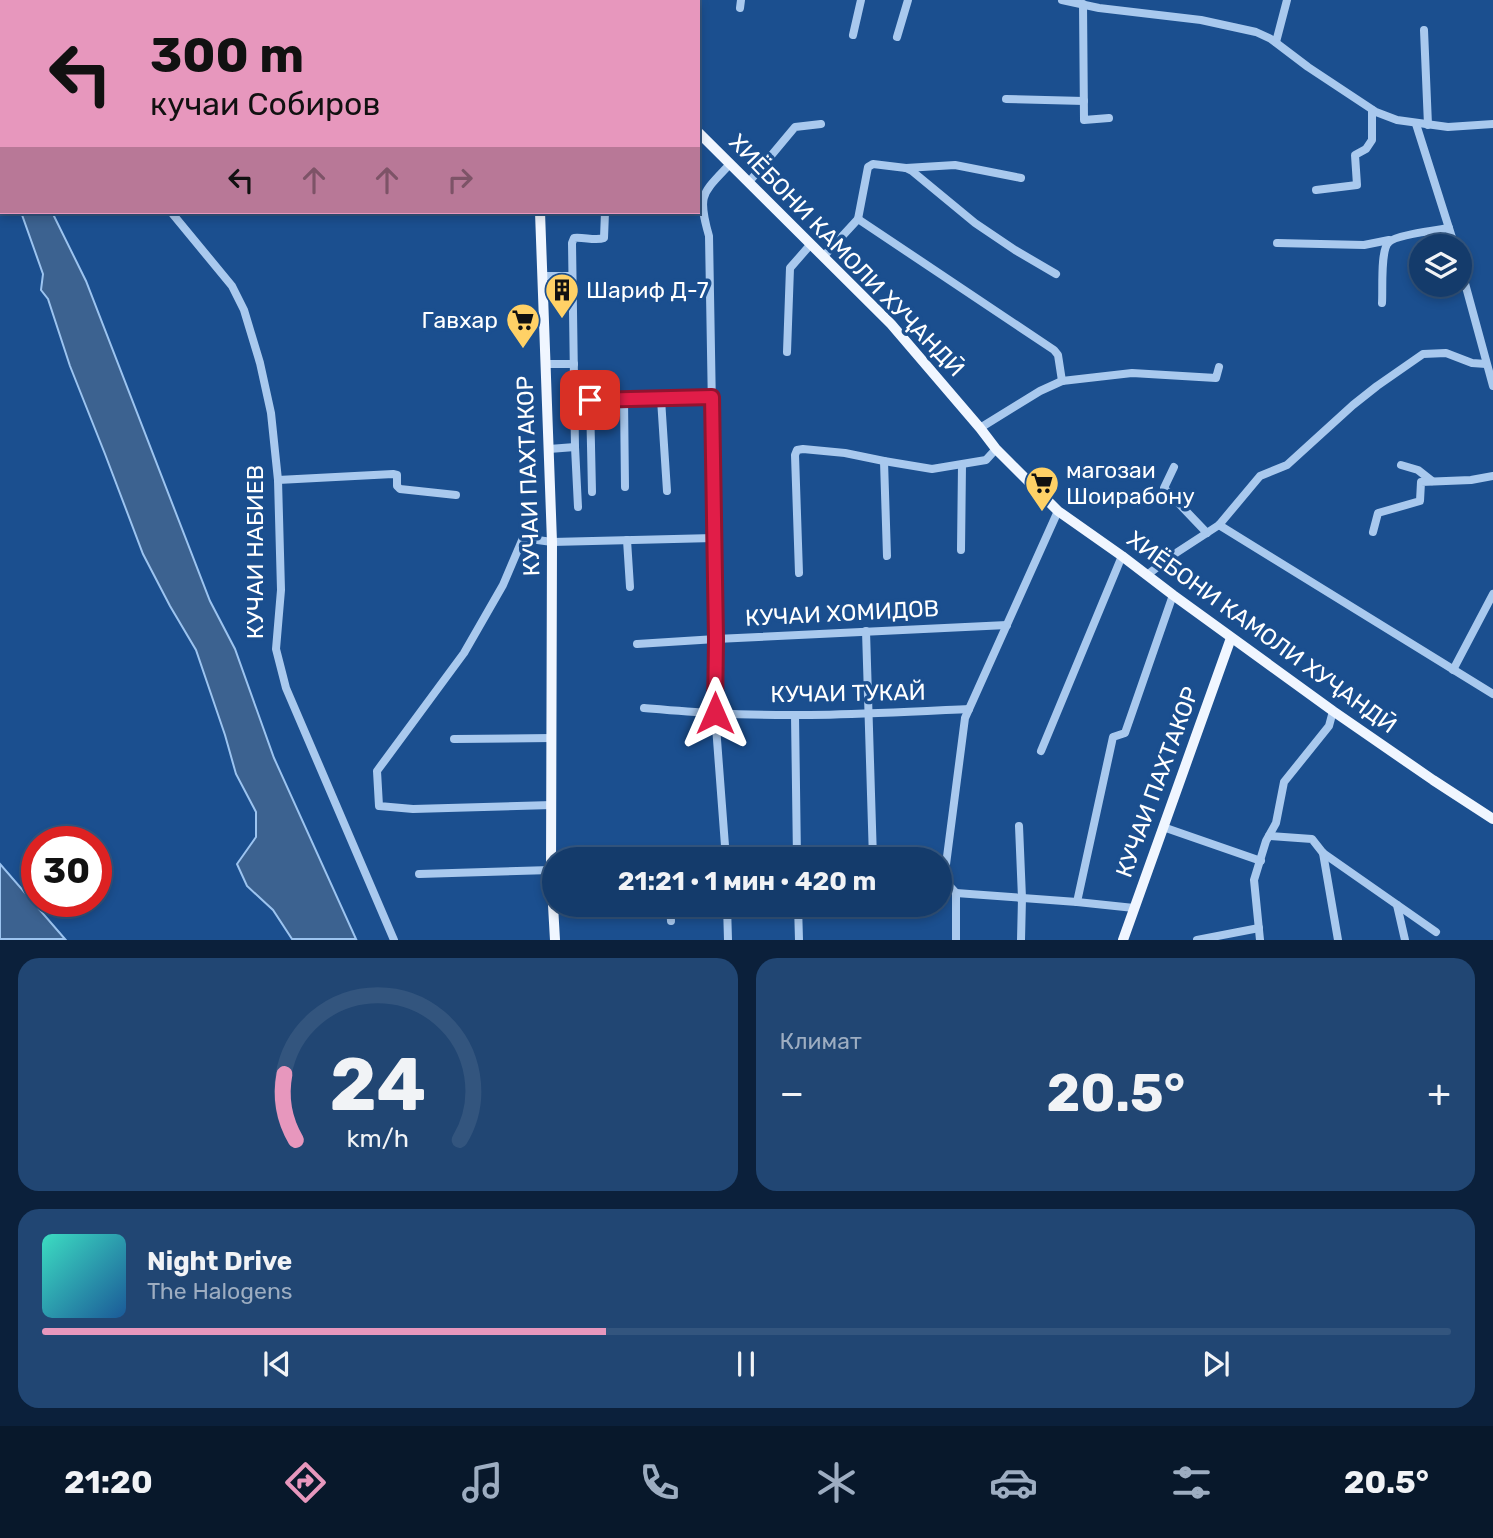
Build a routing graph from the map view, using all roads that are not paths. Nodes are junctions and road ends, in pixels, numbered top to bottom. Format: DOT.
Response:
graph roads {
  1 [pos="861,0"];
  2 [pos="908,0"];
  3 [pos="1062,0"];
  4 [pos="1287,0"];
  5 [pos="1083,4"];
  6 [pos="1424,30"];
  7 [pos="853,35"];
  8 [pos="897,37"];
  9 [pos="1276,42"];
  10 [pos="1006,99"];
  11 [pos="1084,101"];
  12 [pos="1372,110"];
  13 [pos="1109,118"];
  14 [pos="821,124"];
  15 [pos="1416,124"];
  16 [pos="1493,124"];
  17 [pos="1428,125"];
  18 [pos="700,134"];
  19 [pos="730,163"];
  20 [pos="906,168"];
  21 [pos="1021,178"];
  22 [pos="748,182"];
  23 [pos="1315,190"];
  24 [pos="173,214"];
  25 [pos="540,214"];
  26 [pos="605,214"];
  27 [pos="858,219"];
  28 [pos="1449,228"];
  29 [pos="1451,234"];
  30 [pos="1392,240"];
  31 [pos="1277,243"];
  32 [pos="811,244"];
  33 [pos="824,257"];
  34 [pos="1056,274"];
  35 [pos="542,276"];
  36 [pos="572,276"];
  37 [pos="1469,297"];
  38 [pos="1382,303"];
  39 [pos="787,352"];
  40 [pos="546,364"];
  41 [pos="574,364"];
  42 [pos="1219,367"];
  43 [pos="1489,369"];
  44 [pos="1062,381"];
  45 [pos="1493,386"];
  46 [pos="712,397"];
  47 [pos="661,399"];
  48 [pos="590,400"];
  49 [pos="624,400"];
  50 [pos="575,401"];
  51 [pos="980,428"];
  52 [pos="575,447"];
  53 [pos="549,449"];
  54 [pos="996,449"];
  55 [pos="884,461"];
  56 [pos="962,465"];
  57 [pos="1401,465"];
  58 [pos="1174,467"];
  59 [pos="1493,476"];
  60 [pos="278,480"];
  61 [pos="1432,481"];
  62 [pos="625,487"];
  63 [pos="667,491"];
  64 [pos="592,492"];
  65 [pos="456,495"];
  66 [pos="578,507"];
  67 [pos="1058,511"];
  68 [pos="1219,525"];
  69 [pos="1373,532"];
  70 [pos="1207,533"];
  71 [pos="714,538"];
  72 [pos="626,540"];
  73 [pos="552,542"];
  74 [pos="961,550"];
  75 [pos="887,556"];
  76 [pos="1122,556"];
  77 [pos="799,573"];
  78 [pos="1147,575"];
  79 [pos="629,587"];
  80 [pos="1493,594"];
  81 [pos="1172,595"];
  82 [pos="1007,625"];
  83 [pos="866,631"];
  84 [pos="1231,638"];
  85 [pos="716,639"];
  86 [pos="637,644"];
  87 [pos="1453,670"];
  88 [pos="1493,694"];
  89 [pos="644,708"];
  90 [pos="969,709"];
  91 [pos="1333,712"];
  92 [pos="715,713"];
  93 [pos="869,713"];
  94 [pos="795,715"];
  95 [pos="552,738"];
  96 [pos="454,739"];
  97 [pos="1041,751"];
  98 [pos="552,805"];
  99 [pos="1493,819"];
  100 [pos="1019,826"];
  101 [pos="1163,827"];
  102 [pos="1269,836"];
  103 [pos="551,847"];
  104 [pos="725,847"];
  105 [pos="797,847"];
  106 [pos="873,847"];
  107 [pos="947,847"];
  108 [pos="1323,853"];
  109 [pos="1261,862"];
  110 [pos="542,870"];
  111 [pos="419,874"];
  112 [pos="952,889"];
  113 [pos="956,893"];
  114 [pos="1022,898"];
  115 [pos="1077,902"];
  116 [pos="1397,905"];
  117 [pos="1134,908"];
  118 [pos="554,917"];
  119 [pos="671,917"];
  120 [pos="727,917"];
  121 [pos="798,917"];
  122 [pos="671,921"];
  123 [pos="1259,928"];
  124 [pos="1436,932"];
  125 [pos="394,940"];
  126 [pos="555,940"];
  127 [pos="728,940"];
  128 [pos="799,940"];
  129 [pos="956,940"];
  130 [pos="1021,940"];
  131 [pos="1123,940"];
  132 [pos="1197,940"];
  133 [pos="1261,940"];
  134 [pos="1338,940"];
  135 [pos="1405,940"];
  1 -- 7 [label="street"];
  2 -- 8 [label="street"];
  3 -- 5 [label="street"];
  4 -- 9 [label="street"];
  5 -- 9 [label="street"];
  5 -- 11 [label="street"];
  6 -- 17 [label="street"];
  9 -- 12 [label="street"];
  10 -- 11 [label="street"];
  11 -- 13 [label="street"];
  12 -- 15 [label="street"];
  12 -- 23 [label="street"];
  14 -- 22 [label="street"];
  15 -- 17 [label="street"];
  15 -- 28 [label="street"];
  16 -- 17 [label="street"];
  18 -- 19 [label="main road, ХИЁБОНИ КАМОЛИ ХУҶАНДӢ"];
  19 -- 22 [label="main road, ХИЁБОНИ КАМОЛИ ХУҶАНДӢ"];
  19 -- 46 [label="street"];
  20 -- 21 [label="street"];
  20 -- 27 [label="street"];
  20 -- 34 [label="street"];
  22 -- 32 [label="main road, ХИЁБОНИ КАМОЛИ ХУҶАНДӢ"];
  24 -- 60 [label="street, КУЧАИ НАБИЕВ"];
  25 -- 35 [label="main road, КУЧАИ ПАХТАКОР"];
  26 -- 36 [label="street, КУЧАИ ПАХТАКОР"];
  27 -- 33 [label="street"];
  27 -- 44 [label="street"];
  28 -- 29 [label="street"];
  28 -- 30 [label="street"];
  30 -- 31 [label="street"];
  30 -- 38 [label="street"];
  32 -- 33 [label="main road, ХИЁБОНИ КАМОЛИ ХУҶАНДӢ"];
  32 -- 39 [label="street"];
  33 -- 51 [label="main road, ХИЁБОНИ КАМОЛИ ХУҶАНДӢ"];
  35 -- 36 [label="street"];
  35 -- 40 [label="main road, КУЧАИ ПАХТАКОР"];
  36 -- 41 [label="street, КУЧАИ ПАХТАКОР"];
  37 -- 43 [label="street"];
  40 -- 41 [label="street"];
  40 -- 53 [label="main road, КУЧАИ ПАХТАКОР"];
  41 -- 50 [label="street, КУЧАИ ПАХТАКОР"];
  42 -- 44 [label="street"];
  43 -- 45 [label="street"];
  43 -- 68 [label="street"];
  44 -- 51 [label="street"];
  46 -- 47 [label="street"];
  46 -- 71 [label="street"];
  47 -- 49 [label="street"];
  47 -- 63 [label="street"];
  48 -- 49 [label="street"];
  48 -- 50 [label="street"];
  48 -- 64 [label="street"];
  49 -- 62 [label="street"];
  50 -- 52 [label="street, КУЧАИ ПАХТАКОР"];
  51 -- 54 [label="main road, ХИЁБОНИ КАМОЛИ ХУҶАНДӢ"];
  52 -- 53 [label="street"];
  52 -- 66 [label="street, КУЧАИ ПАХТАКОР"];
  53 -- 73 [label="main road, КУЧАИ ПАХТАКОР"];
  54 -- 56 [label="street"];
  54 -- 67 [label="main road, ХИЁБОНИ КАМОЛИ ХУҶАНДӢ"];
  55 -- 56 [label="street"];
  55 -- 75 [label="street"];
  55 -- 77 [label="street"];
  56 -- 74 [label="street"];
  57 -- 61 [label="street"];
  58 -- 70 [label="street"];
  59 -- 61 [label="street"];
  60 -- 65 [label="street"];
  60 -- 125 [label="street, КУЧАИ НАБИЕВ"];
  61 -- 69 [label="street"];
  67 -- 76 [label="main road, ХИЁБОНИ КАМОЛИ ХУҶАНДӢ"];
  67 -- 82 [label="street"];
  68 -- 70 [label="street"];
  68 -- 87 [label="street"];
  70 -- 78 [label="street"];
  71 -- 72 [label="street"];
  71 -- 85 [label="street"];
  72 -- 73 [label="street"];
  72 -- 79 [label="street"];
  73 -- 95 [label="main road, КУЧАИ ПАХТАКОР"];
  73 -- 98 [label="street"];
  76 -- 78 [label="main road, ХИЁБОНИ КАМОЛИ ХУҶАНДӢ"];
  76 -- 97 [label="street"];
  78 -- 81 [label="main road, ХИЁБОНИ КАМОЛИ ХУҶАНДӢ"];
  80 -- 87 [label="street"];
  81 -- 84 [label="main road, ХИЁБОНИ КАМОЛИ ХУҶАНДӢ"];
  81 -- 115 [label="street"];
  82 -- 83 [label="street, КУЧАИ ХОМИДОВ"];
  82 -- 90 [label="street"];
  83 -- 85 [label="street, КУЧАИ ХОМИДОВ"];
  83 -- 93 [label="street"];
  84 -- 91 [label="main road, ХИЁБОНИ КАМОЛИ ХУҶАНДӢ"];
  84 -- 101 [label="main road, КУЧАИ ПАХТАКОР"];
  85 -- 86 [label="street, КУЧАИ ХОМИДОВ"];
  85 -- 92 [label="street"];
  87 -- 88 [label="street"];
  89 -- 92 [label="street, КУЧАИ ТУКАЙ"];
  90 -- 93 [label="street, КУЧАИ ТУКАЙ"];
  90 -- 107 [label="street"];
  91 -- 99 [label="main road, ХИЁБОНИ КАМОЛИ ХУҶАНДӢ"];
  91 -- 102 [label="street"];
  92 -- 94 [label="street, КУЧАИ ТУКАЙ"];
  92 -- 104 [label="street"];
  93 -- 94 [label="street, КУЧАИ ТУКАЙ"];
  93 -- 106 [label="street"];
  94 -- 105 [label="street"];
  95 -- 96 [label="street"];
  95 -- 98 [label="main road, КУЧАИ ПАХТАКОР"];
  98 -- 103 [label="main road, КУЧАИ ПАХТАКОР"];
  100 -- 114 [label="street"];
  101 -- 109 [label="street"];
  101 -- 117 [label="main road, КУЧАИ ПАХТАКОР"];
  102 -- 108 [label="street"];
  102 -- 109 [label="street"];
  108 -- 116 [label="street"];
  108 -- 134 [label="street"];
  109 -- 123 [label="street"];
  110 -- 111 [label="street"];
  112 -- 113 [label="street"];
  113 -- 114 [label="street"];
  113 -- 129 [label="street"];
  114 -- 115 [label="street"];
  114 -- 130 [label="street"];
  115 -- 117 [label="street"];
  116 -- 124 [label="street"];
  116 -- 135 [label="street"];
  117 -- 131 [label="main road, КУЧАИ ПАХТАКОР"];
  118 -- 126 [label="main road, КУЧАИ ПАХТАКОР"];
  119 -- 122 [label="street"];
  120 -- 127 [label="street"];
  121 -- 128 [label="street"];
  123 -- 132 [label="street"];
  123 -- 133 [label="street"];
}
